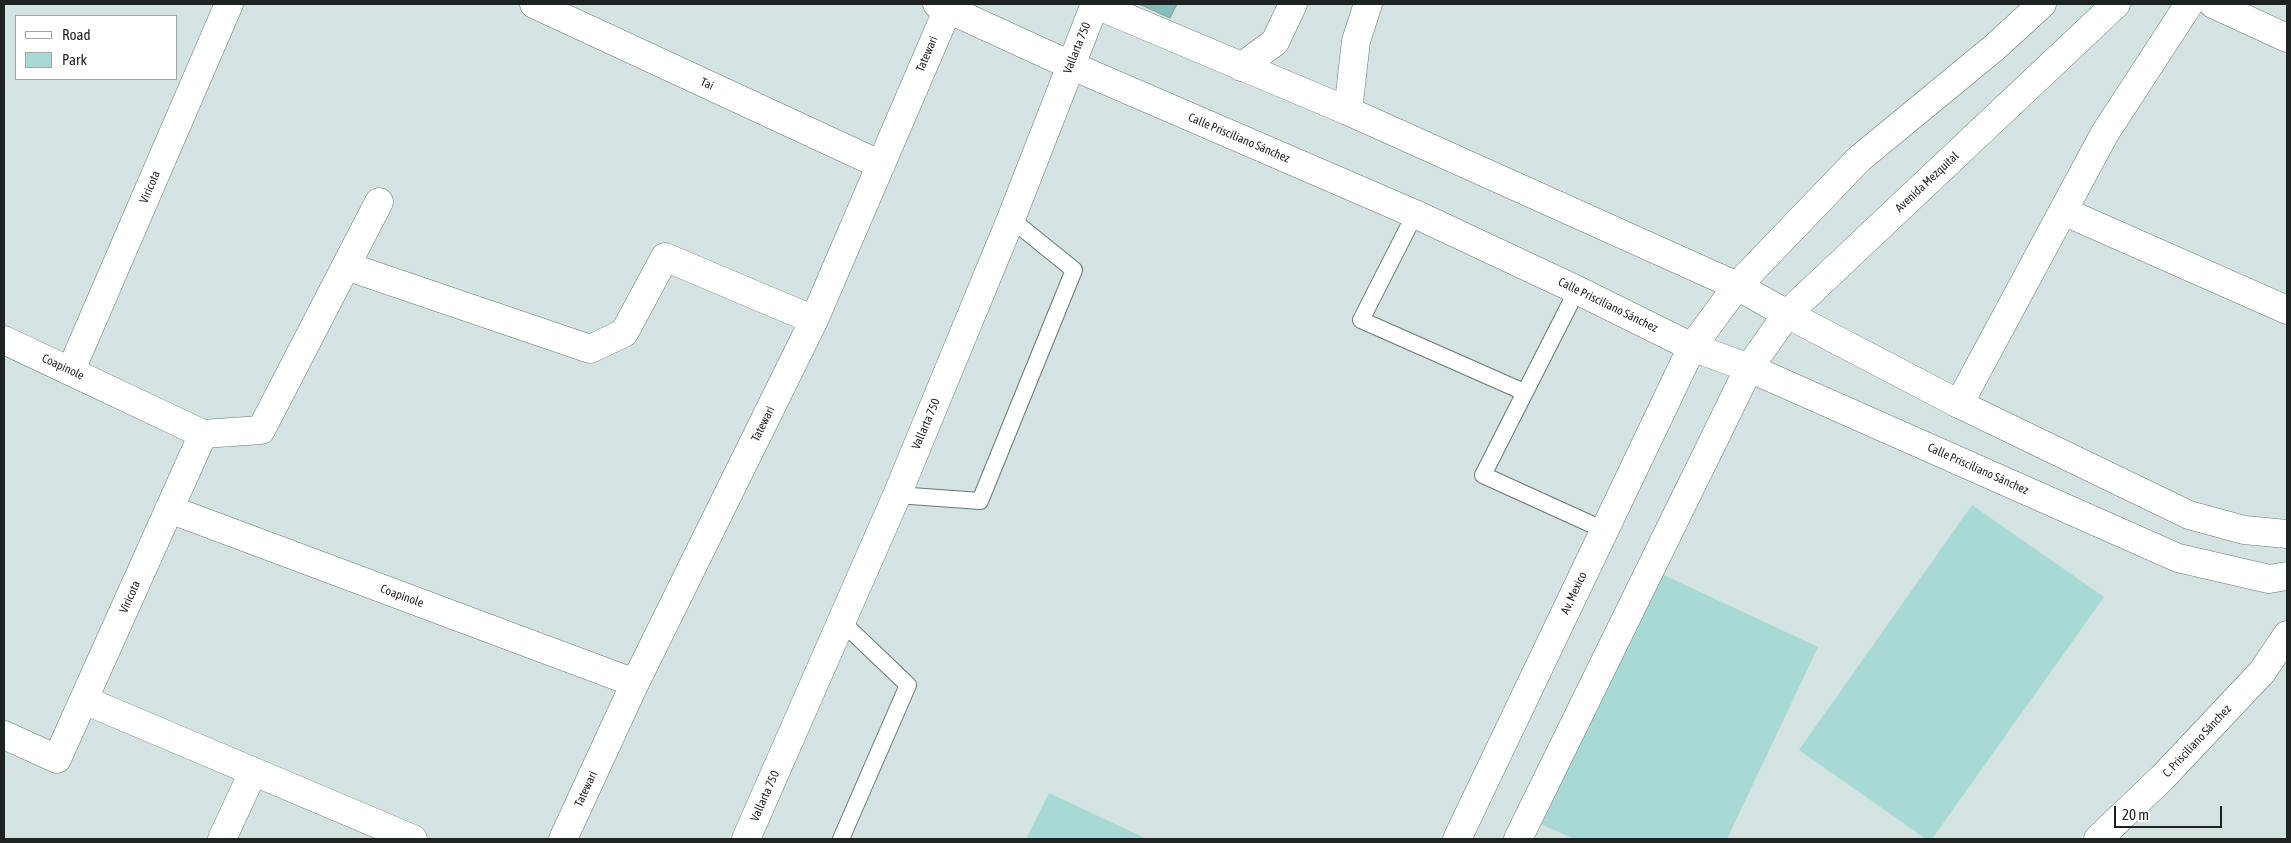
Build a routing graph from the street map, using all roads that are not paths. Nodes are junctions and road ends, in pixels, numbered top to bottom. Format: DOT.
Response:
graph roads {
  1 [pos="229,4"];
  2 [pos="534,4"];
  3 [pos="1095,4"];
  4 [pos="1293,4"];
  5 [pos="1368,4"];
  6 [pos="2042,4"];
  7 [pos="2116,4"];
  8 [pos="2189,4"];
  9 [pos="2213,4"];
  10 [pos="945,5"];
  11 [pos="2287,38"];
  12 [pos="1070,65"];
  13 [pos="1241,67"];
  14 [pos="1348,111"];
  15 [pos="880,165"];
  16 [pos="379,202"];
  17 [pos="2063,211"];
  18 [pos="1415,214"];
  19 [pos="1012,220"];
  20 [pos="346,266"];
  21 [pos="1737,286"];
  22 [pos="1578,290"];
  23 [pos="2287,310"];
  24 [pos="1787,314"];
  25 [pos="814,320"];
  26 [pos="4,340"];
  27 [pos="1692,347"];
  28 [pos="1749,368"];
  29 [pos="71,370"];
  30 [pos="1524,392"];
  31 [pos="1959,404"];
  32 [pos="203,434"];
  33 [pos="897,495"];
  34 [pos="170,509"];
  35 [pos="1604,530"];
  36 [pos="2287,534"];
  37 [pos="2287,576"];
  38 [pos="842,622"];
  39 [pos="2287,635"];
  40 [pos="635,683"];
  41 [pos="84,700"];
  42 [pos="4,736"];
  43 [pos="253,772"];
  44 [pos="222,839"];
  45 [pos="413,839"];
  46 [pos="562,839"];
  47 [pos="746,839"];
  48 [pos="841,839"];
  49 [pos="1457,839"];
  50 [pos="1518,839"];
  51 [pos="2098,839"];
  1 -- 29 [label="street, Viricota"];
  2 -- 15 [label="street, Tai"];
  3 -- 12 [label="street, Vallarta 750"];
  3 -- 13 [label="street"];
  4 -- 13 [label="street"];
  5 -- 14 [label="street"];
  6 -- 21 [label="street"];
  7 -- 24 [label="street, Avenida Mezquital"];
  8 -- 17 [label="street"];
  9 -- 11 [label="street"];
  10 -- 12 [label="street, Calle Prisciliano Sánchez"];
  10 -- 15 [label="street, Tatewari"];
  12 -- 18 [label="street, Calle Prisciliano Sánchez"];
  12 -- 19 [label="street, Vallarta 750"];
  13 -- 14 [label="street"];
  14 -- 21 [label="street"];
  15 -- 25 [label="street, Tatewari"];
  16 -- 20 [label="street"];
  17 -- 23 [label="street"];
  17 -- 31 [label="street"];
  18 -- 22 [label="street, Calle Prisciliano Sánchez"];
  18 -- 30 [label="lane"];
  19 -- 33 [label="street, Vallarta 750"];
  19 -- 33 [label="lane"];
  20 -- 25 [label="street"];
  20 -- 32 [label="street"];
  21 -- 24 [label="street"];
  21 -- 27 [label="street"];
  22 -- 27 [label="street, Calle Prisciliano Sánchez"];
  22 -- 30 [label="lane"];
  24 -- 28 [label="street, Avenida Mezquital"];
  24 -- 31 [label="street"];
  25 -- 40 [label="street, Tatewari"];
  26 -- 29 [label="street, Coapinole"];
  27 -- 28 [label="street, Calle Prisciliano Sánchez"];
  27 -- 35 [label="street, Av. Mexico"];
  28 -- 37 [label="street, Calle Prisciliano Sánchez"];
  28 -- 50 [label="street"];
  29 -- 32 [label="street, Coapinole"];
  30 -- 35 [label="lane"];
  31 -- 36 [label="street"];
  32 -- 34 [label="street, Viricota"];
  33 -- 38 [label="street, Vallarta 750"];
  34 -- 40 [label="street, Coapinole"];
  34 -- 41 [label="street, Viricota"];
  35 -- 49 [label="street, Av. Mexico"];
  38 -- 47 [label="street, Vallarta 750"];
  38 -- 48 [label="lane"];
  39 -- 51 [label="street, C. Prisciliano Sánchez"];
  40 -- 46 [label="street, Tatewari"];
  41 -- 42 [label="street, Viricota"];
  41 -- 43 [label="street"];
  43 -- 44 [label="street"];
  43 -- 45 [label="street"];
}
